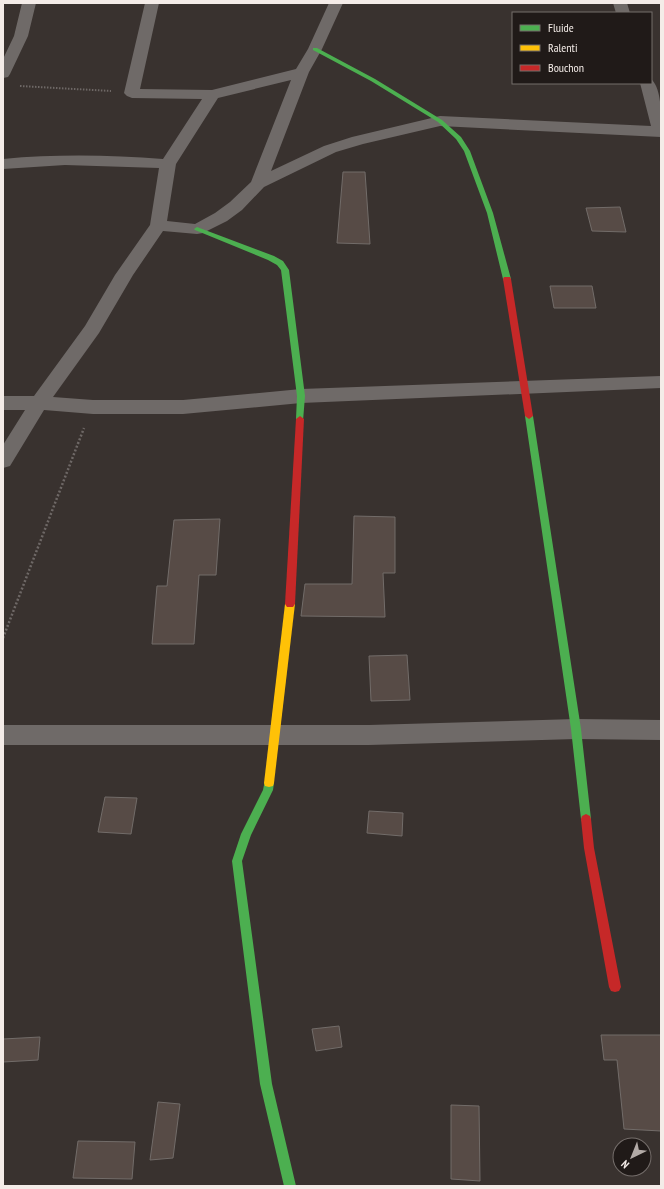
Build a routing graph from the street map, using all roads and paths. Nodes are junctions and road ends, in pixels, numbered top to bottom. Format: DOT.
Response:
graph roads {
  1 [pos="29,3"];
  2 [pos="152,3"];
  3 [pos="336,3"];
  4 [pos="315,49"];
  5 [pos="302,72"];
  6 [pos="3,74"];
  7 [pos="647,84"];
  8 [pos="18,86"];
  9 [pos="132,93"];
  10 [pos="212,95"];
  11 [pos="440,121"];
  12 [pos="661,131"];
  13 [pos="3,164"];
  14 [pos="168,164"];
  15 [pos="258,184"];
  16 [pos="158,225"];
  17 [pos="197,228"];
  18 [pos="661,382"];
  19 [pos="524,386"];
  20 [pos="302,396"];
  21 [pos="3,403"];
  22 [pos="39,403"];
  23 [pos="93,407"];
  24 [pos="3,461"];
  25 [pos="3,638"];
  26 [pos="576,729"];
  27 [pos="661,730"];
  28 [pos="3,735"];
  29 [pos="275,735"];
  30 [pos="615,987"];
  31 [pos="290,1186"];
  1 -- 6 [label="street"];
  2 -- 9 [label="street"];
  3 -- 4 [label="street"];
  4 -- 5 [label="street"];
  4 -- 11 [label="street"];
  5 -- 10 [label="street"];
  5 -- 15 [label="street"];
  7 -- 12 [label="street"];
  8 -- 9 [label="path"];
  9 -- 10 [label="street"];
  10 -- 14 [label="street"];
  11 -- 12 [label="street"];
  11 -- 15 [label="street"];
  11 -- 19 [label="street"];
  13 -- 14 [label="street"];
  14 -- 16 [label="street"];
  15 -- 17 [label="street"];
  16 -- 17 [label="street"];
  16 -- 22 [label="street"];
  17 -- 20 [label="street"];
  18 -- 19 [label="street"];
  19 -- 20 [label="street"];
  19 -- 26 [label="street"];
  20 -- 23 [label="street"];
  20 -- 29 [label="street"];
  21 -- 22 [label="street"];
  22 -- 23 [label="street"];
  22 -- 24 [label="street"];
  23 -- 25 [label="path"];
  26 -- 27 [label="street"];
  26 -- 29 [label="street"];
  26 -- 30 [label="street"];
  28 -- 29 [label="street"];
  29 -- 31 [label="street"];
}
